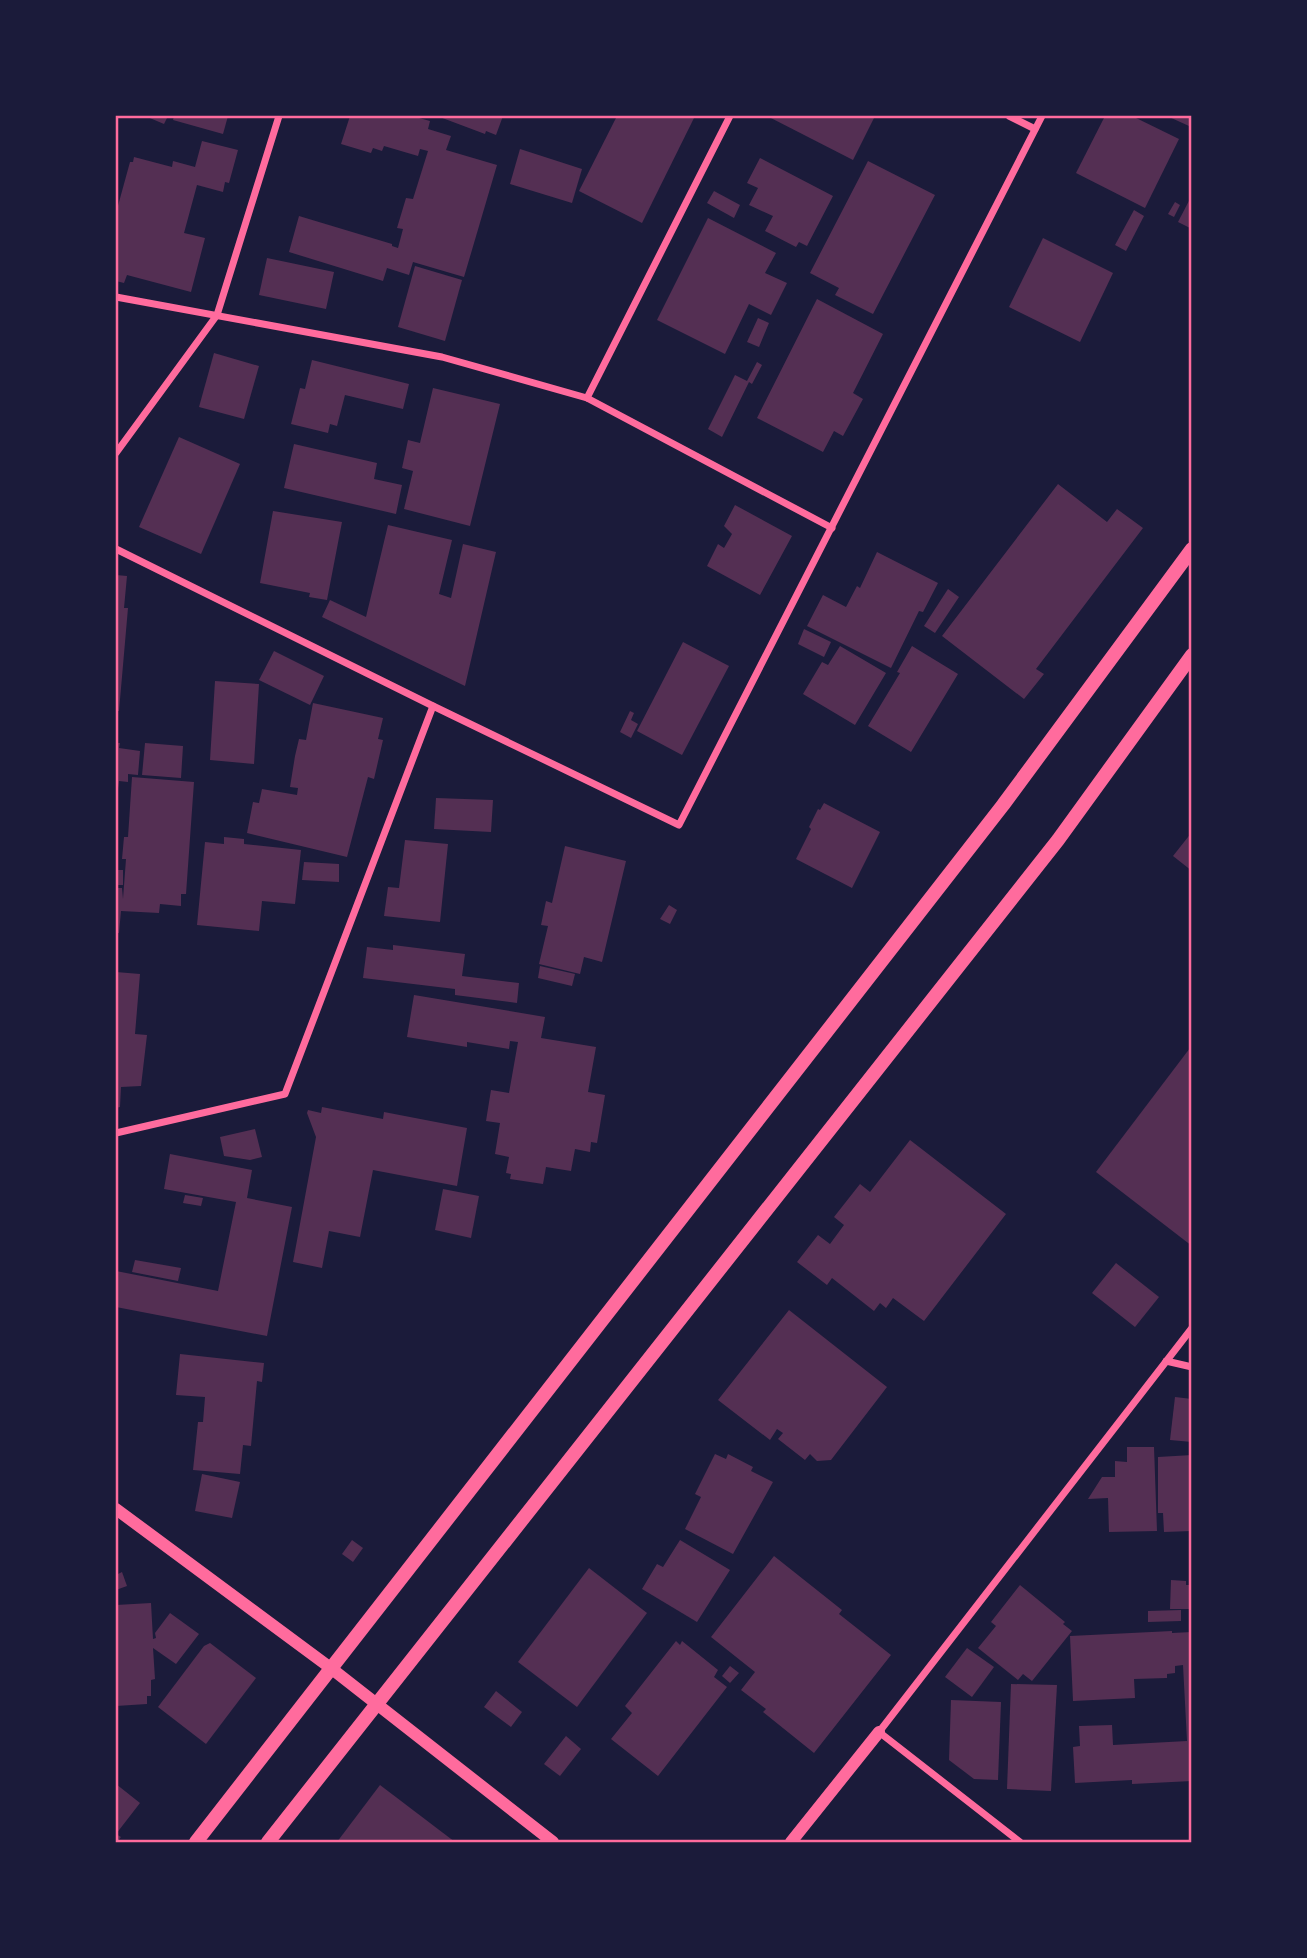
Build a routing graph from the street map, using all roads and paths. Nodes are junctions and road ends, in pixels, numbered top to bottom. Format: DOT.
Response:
graph roads {
  1 [pos="279,116"];
  2 [pos="730,116"];
  3 [pos="1009,116"];
  4 [pos="1042,116"];
  5 [pos="1035,129"];
  6 [pos="116,298"];
  7 [pos="217,315"];
  8 [pos="587,398"];
  9 [pos="116,453"];
  10 [pos="832,528"];
  11 [pos="116,549"];
  12 [pos="1192,549"];
  13 [pos="1192,655"];
  14 [pos="433,706"];
  15 [pos="116,1133"];
  16 [pos="1192,1328"];
  17 [pos="1166,1361"];
  18 [pos="1192,1367"];
  19 [pos="116,1509"];
  20 [pos="332,1669"];
  21 [pos="376,1705"];
  22 [pos="879,1732"];
  23 [pos="195,1843"];
  24 [pos="268,1843"];
  25 [pos="553,1843"];
  26 [pos="791,1843"];
  27 [pos="1020,1843"];
  1 -- 7 [label="street"];
  2 -- 8 [label="street"];
  3 -- 5 [label="street"];
  4 -- 5 [label="street"];
  5 -- 10 [label="street"];
  6 -- 7 [label="street"];
  7 -- 8 [label="street"];
  7 -- 9 [label="street"];
  8 -- 10 [label="street"];
  10 -- 14 [label="street"];
  11 -- 14 [label="street"];
  12 -- 20 [label="main road"];
  13 -- 21 [label="main road"];
  14 -- 15 [label="street"];
  16 -- 17 [label="street"];
  17 -- 18 [label="street"];
  17 -- 22 [label="street"];
  19 -- 20 [label="street"];
  20 -- 21 [label="street"];
  20 -- 23 [label="main road"];
  21 -- 24 [label="main road"];
  21 -- 25 [label="street"];
  22 -- 26 [label="street"];
  22 -- 27 [label="street"];
}
